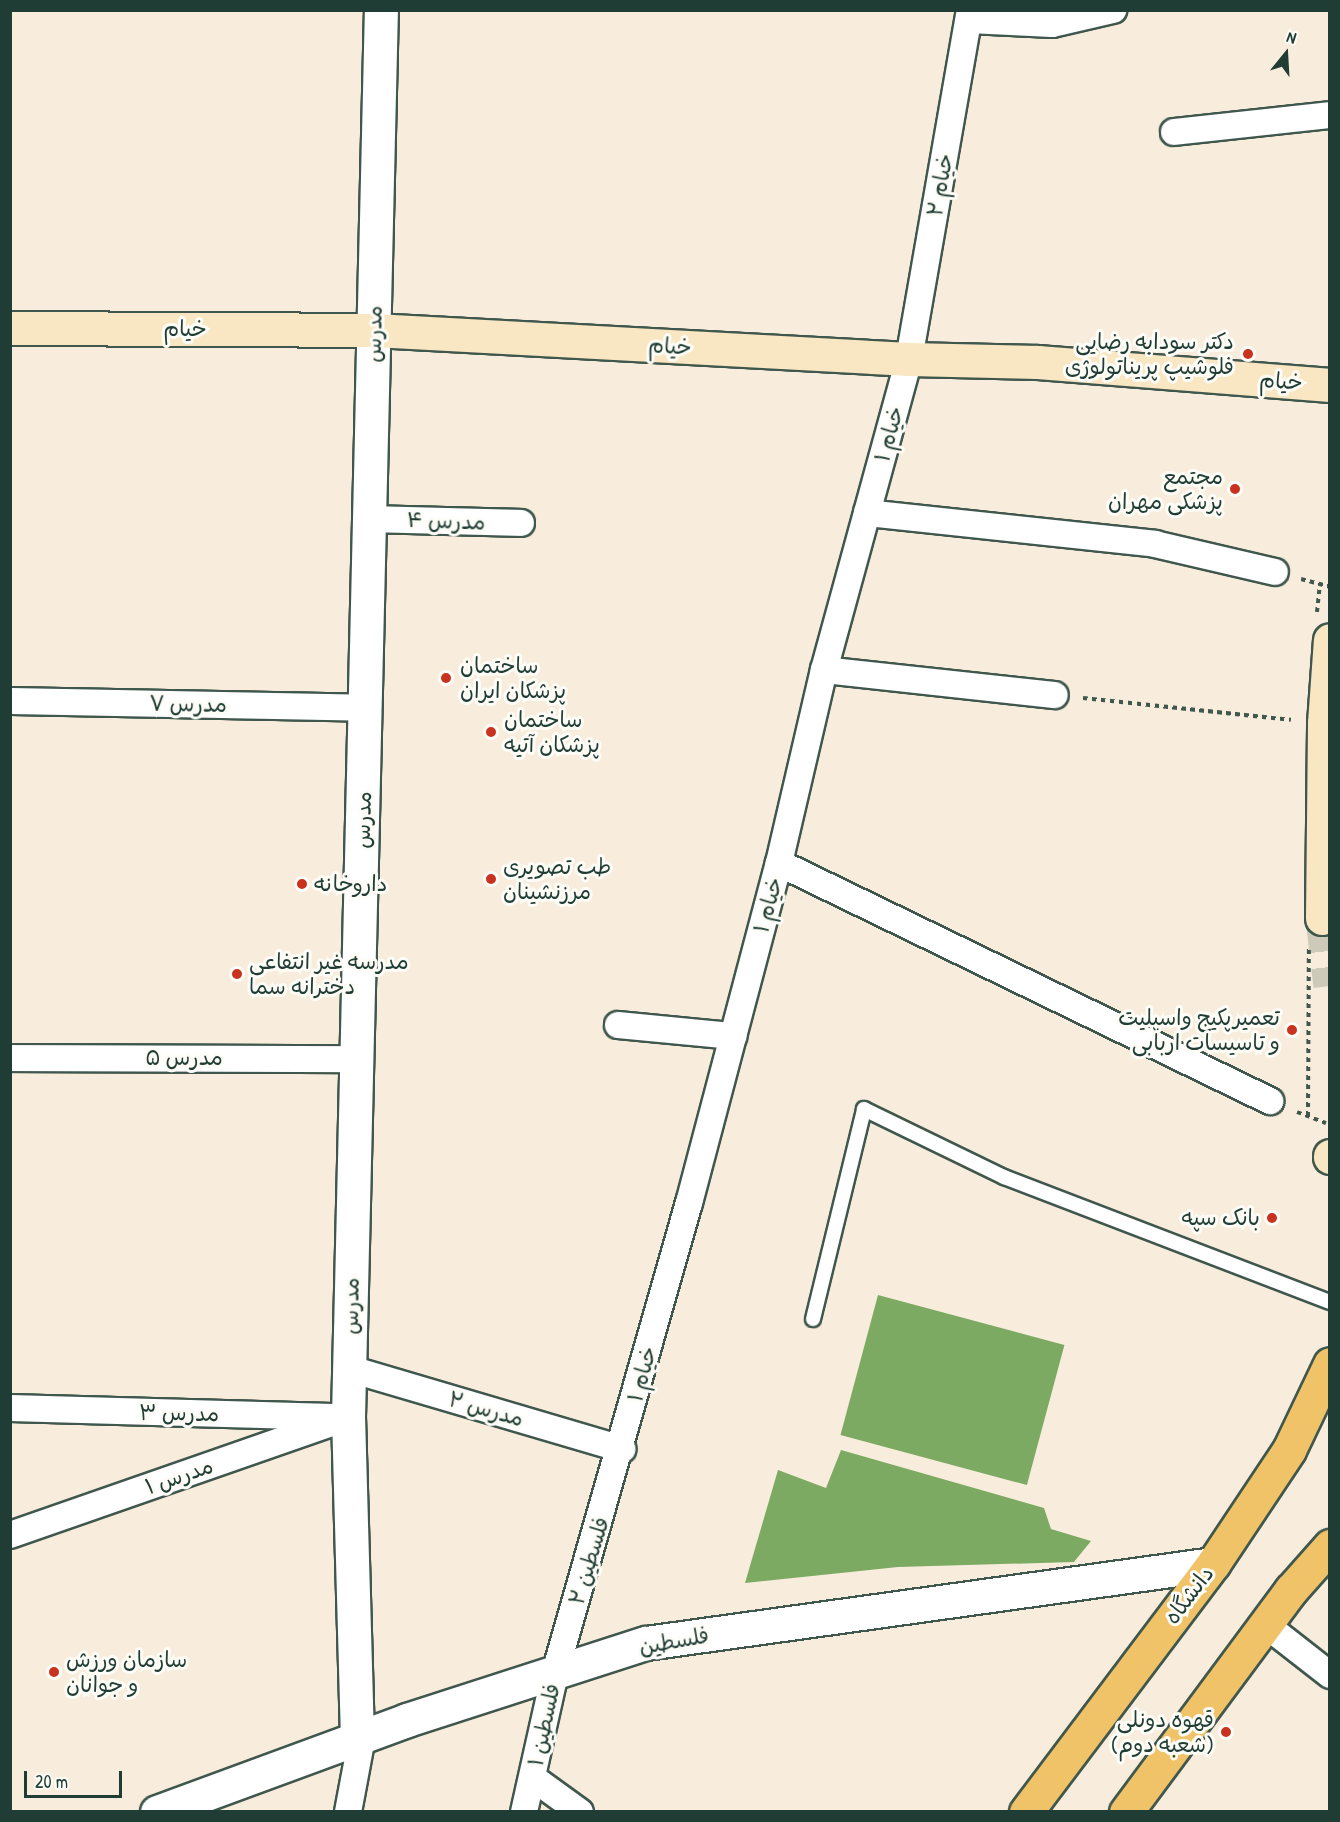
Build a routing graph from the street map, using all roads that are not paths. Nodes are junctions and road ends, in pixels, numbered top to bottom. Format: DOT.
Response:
graph roads {
  1 [pos="381,10"];
  2 [pos="1113,10"];
  3 [pos="969,15"];
  4 [pos="1329,116"];
  5 [pos="1174,132"];
  6 [pos="10,328"];
  7 [pos="374,330"];
  8 [pos="909,359"];
  9 [pos="1329,385"];
  10 [pos="867,513"];
  11 [pos="371,519"];
  12 [pos="521,523"];
  13 [pos="1275,572"];
  14 [pos="1329,640"];
  15 [pos="824,670"];
  16 [pos="1055,695"];
  17 [pos="10,701"];
  18 [pos="366,708"];
  19 [pos="779,863"];
  20 [pos="1322,918"];
  21 [pos="618,1025"];
  22 [pos="733,1036"];
  23 [pos="10,1058"];
  24 [pos="357,1059"];
  25 [pos="1270,1101"];
  26 [pos="1329,1302"];
  27 [pos="813,1319"];
  28 [pos="1329,1364"];
  29 [pos="350,1369"];
  30 [pos="10,1408"];
  31 [pos="348,1417"];
  32 [pos="622,1449"];
  33 [pos="10,1535"];
  34 [pos="1329,1546"];
  35 [pos="1213,1564"];
  36 [pos="1266,1625"];
  37 [pos="555,1673"];
  38 [pos="1329,1675"];
  39 [pos="360,1737"];
  40 [pos="533,1778"];
  41 [pos="157,1812"];
  42 [pos="348,1812"];
  43 [pos="524,1812"];
  44 [pos="580,1812"];
  45 [pos="1026,1812"];
  46 [pos="1126,1812"];
  1 -- 7 [label="street, مدرس"];
  2 -- 3 [label="street"];
  3 -- 8 [label="street, خیام ۲"];
  4 -- 5 [label="street"];
  6 -- 7 [label="main road, خیام"];
  7 -- 8 [label="main road, خیام"];
  7 -- 11 [label="street, مدرس"];
  8 -- 9 [label="main road, خیام"];
  8 -- 10 [label="street, خیام ۱"];
  10 -- 13 [label="street"];
  10 -- 15 [label="street, خیام ۱"];
  11 -- 12 [label="street, مدرس ۴"];
  11 -- 18 [label="street, مدرس"];
  14 -- 20 [label="main road"];
  15 -- 16 [label="street"];
  15 -- 19 [label="street, خیام ۱"];
  17 -- 18 [label="street, مدرس ۷"];
  18 -- 24 [label="street, مدرس"];
  19 -- 22 [label="street, خیام ۱"];
  19 -- 25 [label="street"];
  21 -- 22 [label="street"];
  22 -- 32 [label="street, خیام ۱"];
  23 -- 24 [label="street, مدرس ۵"];
  24 -- 29 [label="street, مدرس"];
  26 -- 27 [label="lane"];
  28 -- 35 [label="main road, دانشگاه"];
  29 -- 31 [label="street, مدرس"];
  29 -- 32 [label="street, مدرس ۲"];
  30 -- 31 [label="street, مدرس ۳"];
  31 -- 33 [label="street, مدرس ۱"];
  31 -- 39 [label="street, مدرس"];
  32 -- 37 [label="street, فلسطین ۲"];
  34 -- 36 [label="main road"];
  35 -- 37 [label="street, فلسطین"];
  35 -- 45 [label="main road, دانشگاه"];
  36 -- 38 [label="street"];
  36 -- 46 [label="main road"];
  37 -- 39 [label="street, فلسطین"];
  37 -- 40 [label="street, فلسطین ۱"];
  39 -- 41 [label="street, فلسطین"];
  39 -- 42 [label="street"];
  40 -- 43 [label="street, فلسطین ۱"];
  40 -- 44 [label="street"];
}
